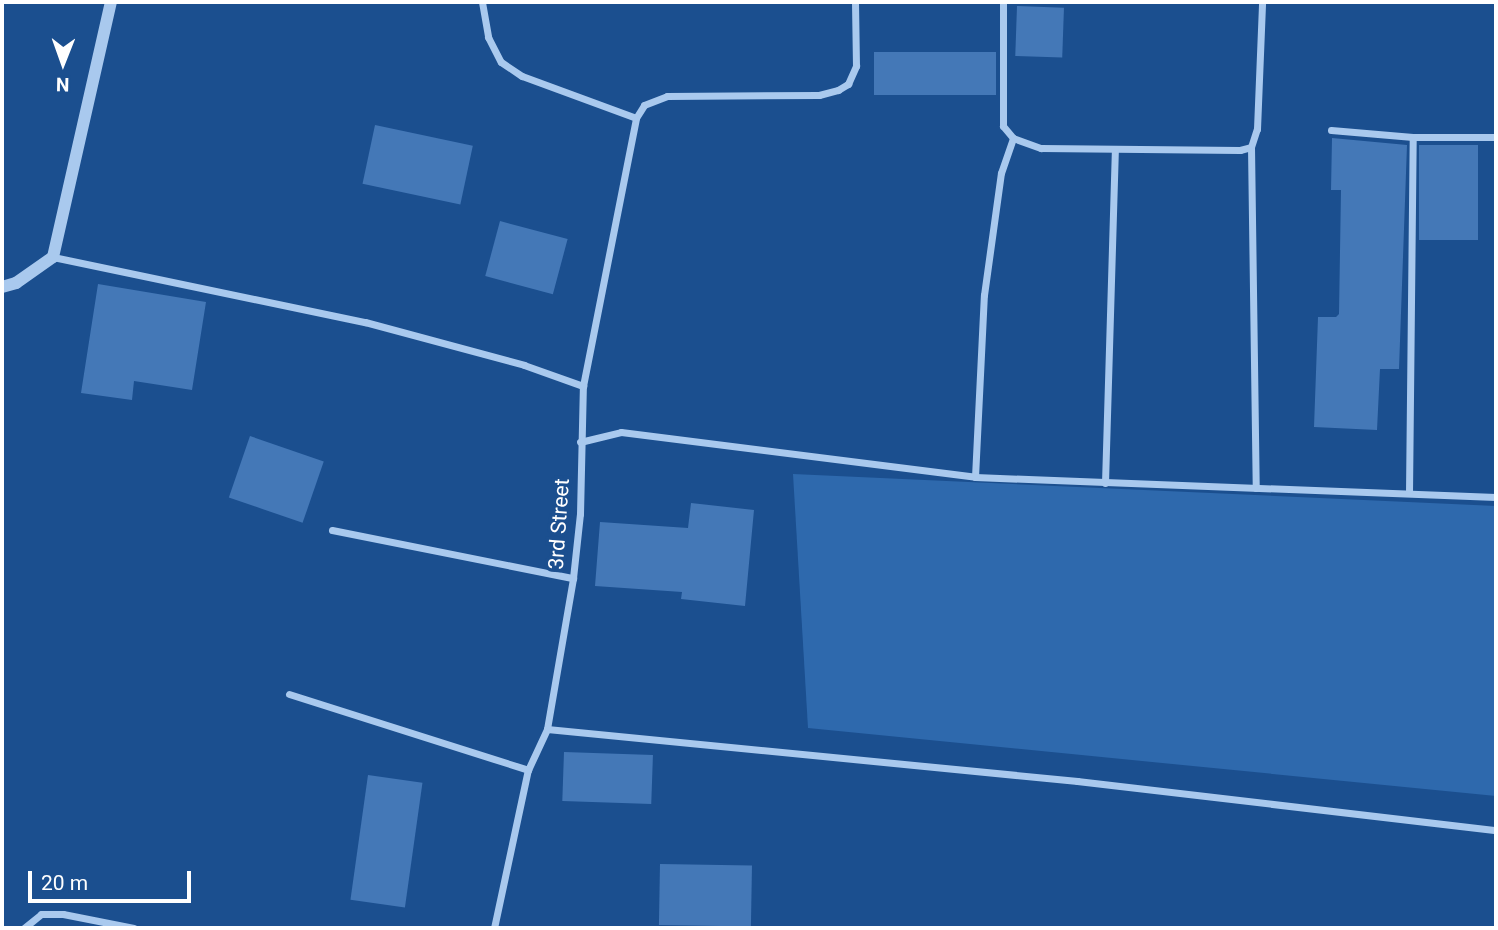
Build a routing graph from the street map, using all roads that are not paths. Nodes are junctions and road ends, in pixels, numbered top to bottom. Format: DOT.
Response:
graph roads {
  1 [pos="111,2"];
  2 [pos="482,2"];
  3 [pos="855,2"];
  4 [pos="1003,2"];
  5 [pos="1262,2"];
  6 [pos="636,118"];
  7 [pos="1331,130"];
  8 [pos="1413,137"];
  9 [pos="1496,137"];
  10 [pos="1013,138"];
  11 [pos="1251,147"];
  12 [pos="1115,149"];
  13 [pos="53,257"];
  14 [pos="2,287"];
  15 [pos="583,386"];
  16 [pos="580,442"];
  17 [pos="975,477"];
  18 [pos="1105,483"];
  19 [pos="1256,488"];
  20 [pos="1409,494"];
  21 [pos="1496,497"];
  22 [pos="332,530"];
  23 [pos="573,578"];
  24 [pos="289,694"];
  25 [pos="547,729"];
  26 [pos="528,770"];
  27 [pos="1496,830"];
  28 [pos="24,928"];
  29 [pos="134,928"];
  30 [pos="494,928"];
  1 -- 13 [label="street"];
  2 -- 6 [label="street"];
  3 -- 6 [label="street"];
  4 -- 10 [label="street"];
  5 -- 11 [label="street"];
  6 -- 15 [label="street, 3rd Street"];
  7 -- 8 [label="street"];
  8 -- 9 [label="street"];
  8 -- 20 [label="street"];
  10 -- 12 [label="street"];
  10 -- 17 [label="street"];
  11 -- 12 [label="street"];
  11 -- 19 [label="street"];
  12 -- 18 [label="street"];
  13 -- 14 [label="street"];
  13 -- 15 [label="street"];
  15 -- 16 [label="street, 3rd Street"];
  16 -- 17 [label="street"];
  16 -- 23 [label="street, 3rd Street"];
  17 -- 18 [label="street"];
  18 -- 19 [label="street"];
  19 -- 20 [label="street"];
  20 -- 21 [label="street"];
  22 -- 23 [label="street"];
  23 -- 25 [label="street, 3rd Street"];
  24 -- 26 [label="street"];
  25 -- 26 [label="street, 3rd Street"];
  25 -- 27 [label="street"];
  26 -- 30 [label="street, 3rd Street"];
  28 -- 29 [label="street"];
}
